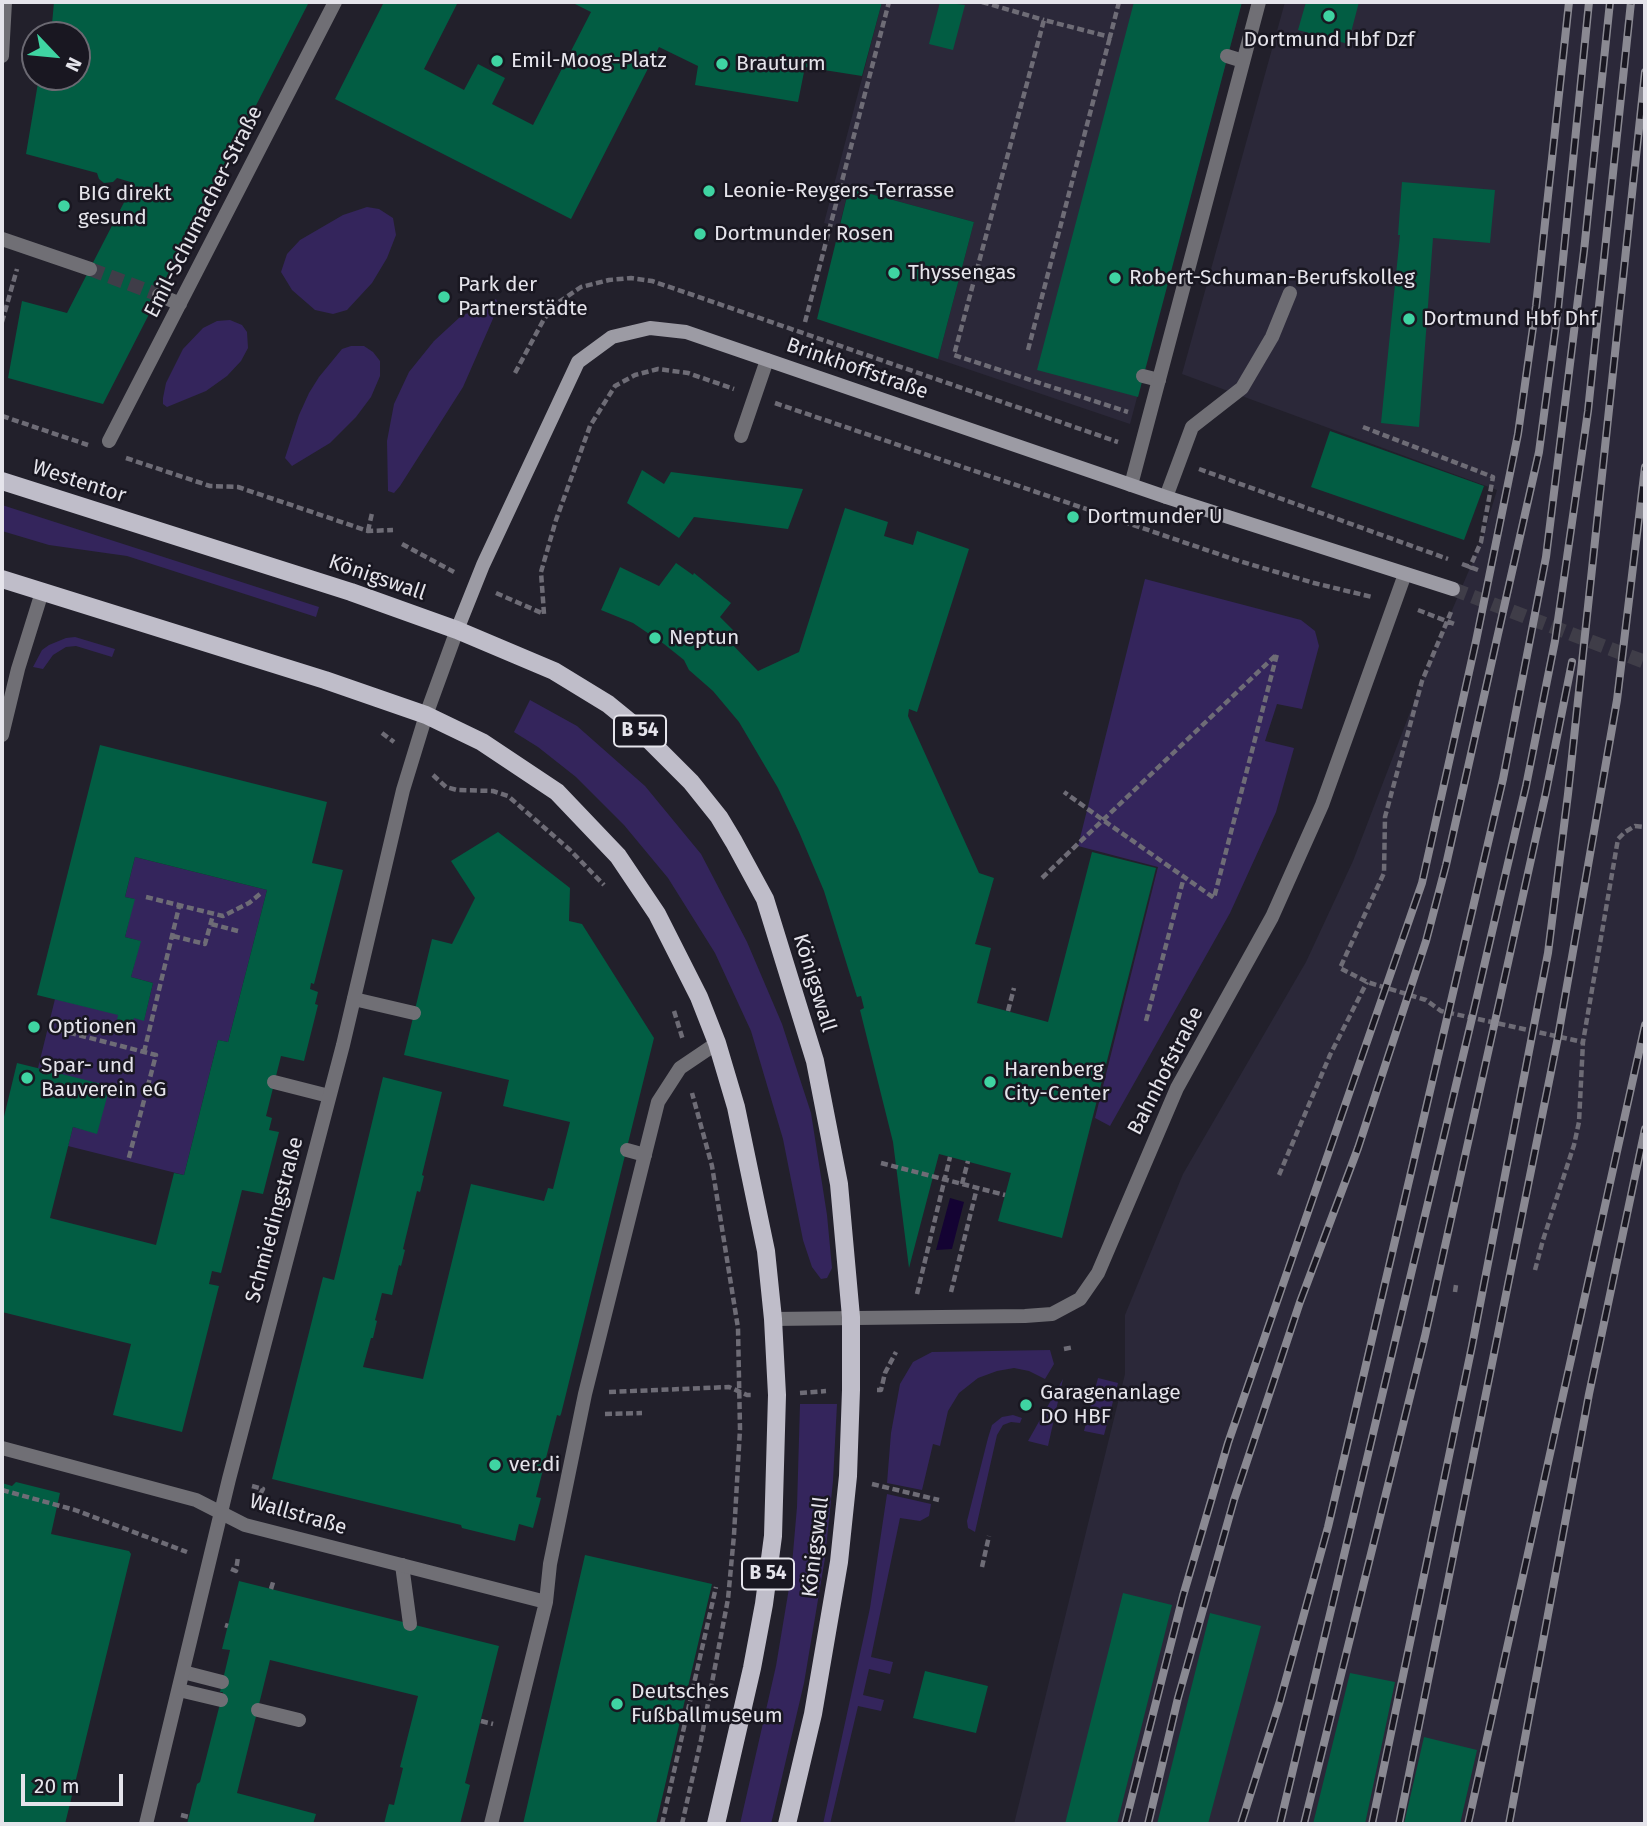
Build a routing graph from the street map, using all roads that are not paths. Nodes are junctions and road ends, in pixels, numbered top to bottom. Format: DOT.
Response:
graph roads {
  1 [pos="5,2"];
  2 [pos="335,2"];
  3 [pos="1259,2"];
  4 [pos="2,56"];
  5 [pos="1227,56"];
  6 [pos="1243,61"];
  7 [pos="2,239"];
  8 [pos="90,269"];
  9 [pos="1290,293"];
  10 [pos="159,295"];
  11 [pos="180,303"];
  12 [pos="767,360"];
  13 [pos="1143,376"];
  14 [pos="1159,380"];
  15 [pos="740,436"];
  16 [pos="109,441"];
  17 [pos="2,481"];
  18 [pos="1131,485"];
  19 [pos="1166,497"];
  20 [pos="143,526"];
  21 [pos="1405,574"];
  22 [pos="2,579"];
  23 [pos="1453,589"];
  24 [pos="42,592"];
  25 [pos="457,630"];
  26 [pos="426,715"];
  27 [pos="2,735"];
  28 [pos="354,999"];
  29 [pos="414,1013"];
  30 [pos="717,1043"];
  31 [pos="274,1082"];
  32 [pos="330,1096"];
  33 [pos="626,1150"];
  34 [pos="645,1154"];
  35 [pos="851,1317"];
  36 [pos="774,1319"];
  37 [pos="2,1448"];
  38 [pos="221,1513"];
  39 [pos="402,1565"];
  40 [pos="546,1602"];
  41 [pos="410,1624"];
  42 [pos="183,1672"];
  43 [pos="222,1682"];
  44 [pos="178,1690"];
  45 [pos="221,1700"];
  46 [pos="258,1710"];
  47 [pos="299,1720"];
  48 [pos="146,1824"];
  49 [pos="491,1824"];
  50 [pos="716,1824"];
  51 [pos="787,1824"];
  1 -- 4 [label="street"];
  2 -- 11 [label="street, Emil-Schumacher-Straße"];
  3 -- 6 [label="street"];
  5 -- 6 [label="street"];
  6 -- 14 [label="street"];
  7 -- 8 [label="street"];
  9 -- 19 [label="street"];
  10 -- 11 [label="street"];
  11 -- 16 [label="street, Emil-Schumacher-Straße"];
  12 -- 15 [label="street"];
  12 -- 18 [label="street, Brinkhoffstraße"];
  12 -- 25 [label="street, Brinkhoffstraße"];
  13 -- 14 [label="street"];
  14 -- 18 [label="street"];
  17 -- 20 [label="main road, Westentor"];
  18 -- 19 [label="street, Brinkhoffstraße"];
  19 -- 21 [label="street, Brinkhoffstraße"];
  20 -- 25 [label="main road, Königswall / B 54"];
  21 -- 23 [label="street, Brinkhoffstraße"];
  21 -- 35 [label="street, Bahnhofstraße"];
  22 -- 24 [label="main road, B 54"];
  24 -- 26 [label="main road, B 54"];
  24 -- 27 [label="street"];
  25 -- 26 [label="street, Schmiedingstraße"];
  25 -- 35 [label="main road, Königswall / B 54"];
  26 -- 28 [label="street, Schmiedingstraße"];
  26 -- 30 [label="main road, B 54"];
  28 -- 29 [label="street"];
  28 -- 32 [label="street, Schmiedingstraße"];
  30 -- 34 [label="street"];
  30 -- 36 [label="main road, B 54"];
  31 -- 32 [label="street"];
  32 -- 38 [label="street, Schmiedingstraße"];
  33 -- 34 [label="street"];
  34 -- 40 [label="street"];
  35 -- 36 [label="street, Bahnhofstraße"];
  35 -- 51 [label="main road, Königswall / B 54"];
  36 -- 50 [label="main road, B 54"];
  37 -- 38 [label="street, Wallstraße"];
  38 -- 39 [label="street, Wallstraße"];
  38 -- 42 [label="street, Schmiedingstraße"];
  39 -- 40 [label="street, Wallstraße"];
  39 -- 41 [label="street"];
  40 -- 49 [label="street"];
  42 -- 43 [label="street"];
  42 -- 44 [label="street, Schmiedingstraße"];
  44 -- 45 [label="street"];
  44 -- 48 [label="street, Schmiedingstraße"];
  46 -- 47 [label="street"];
}
